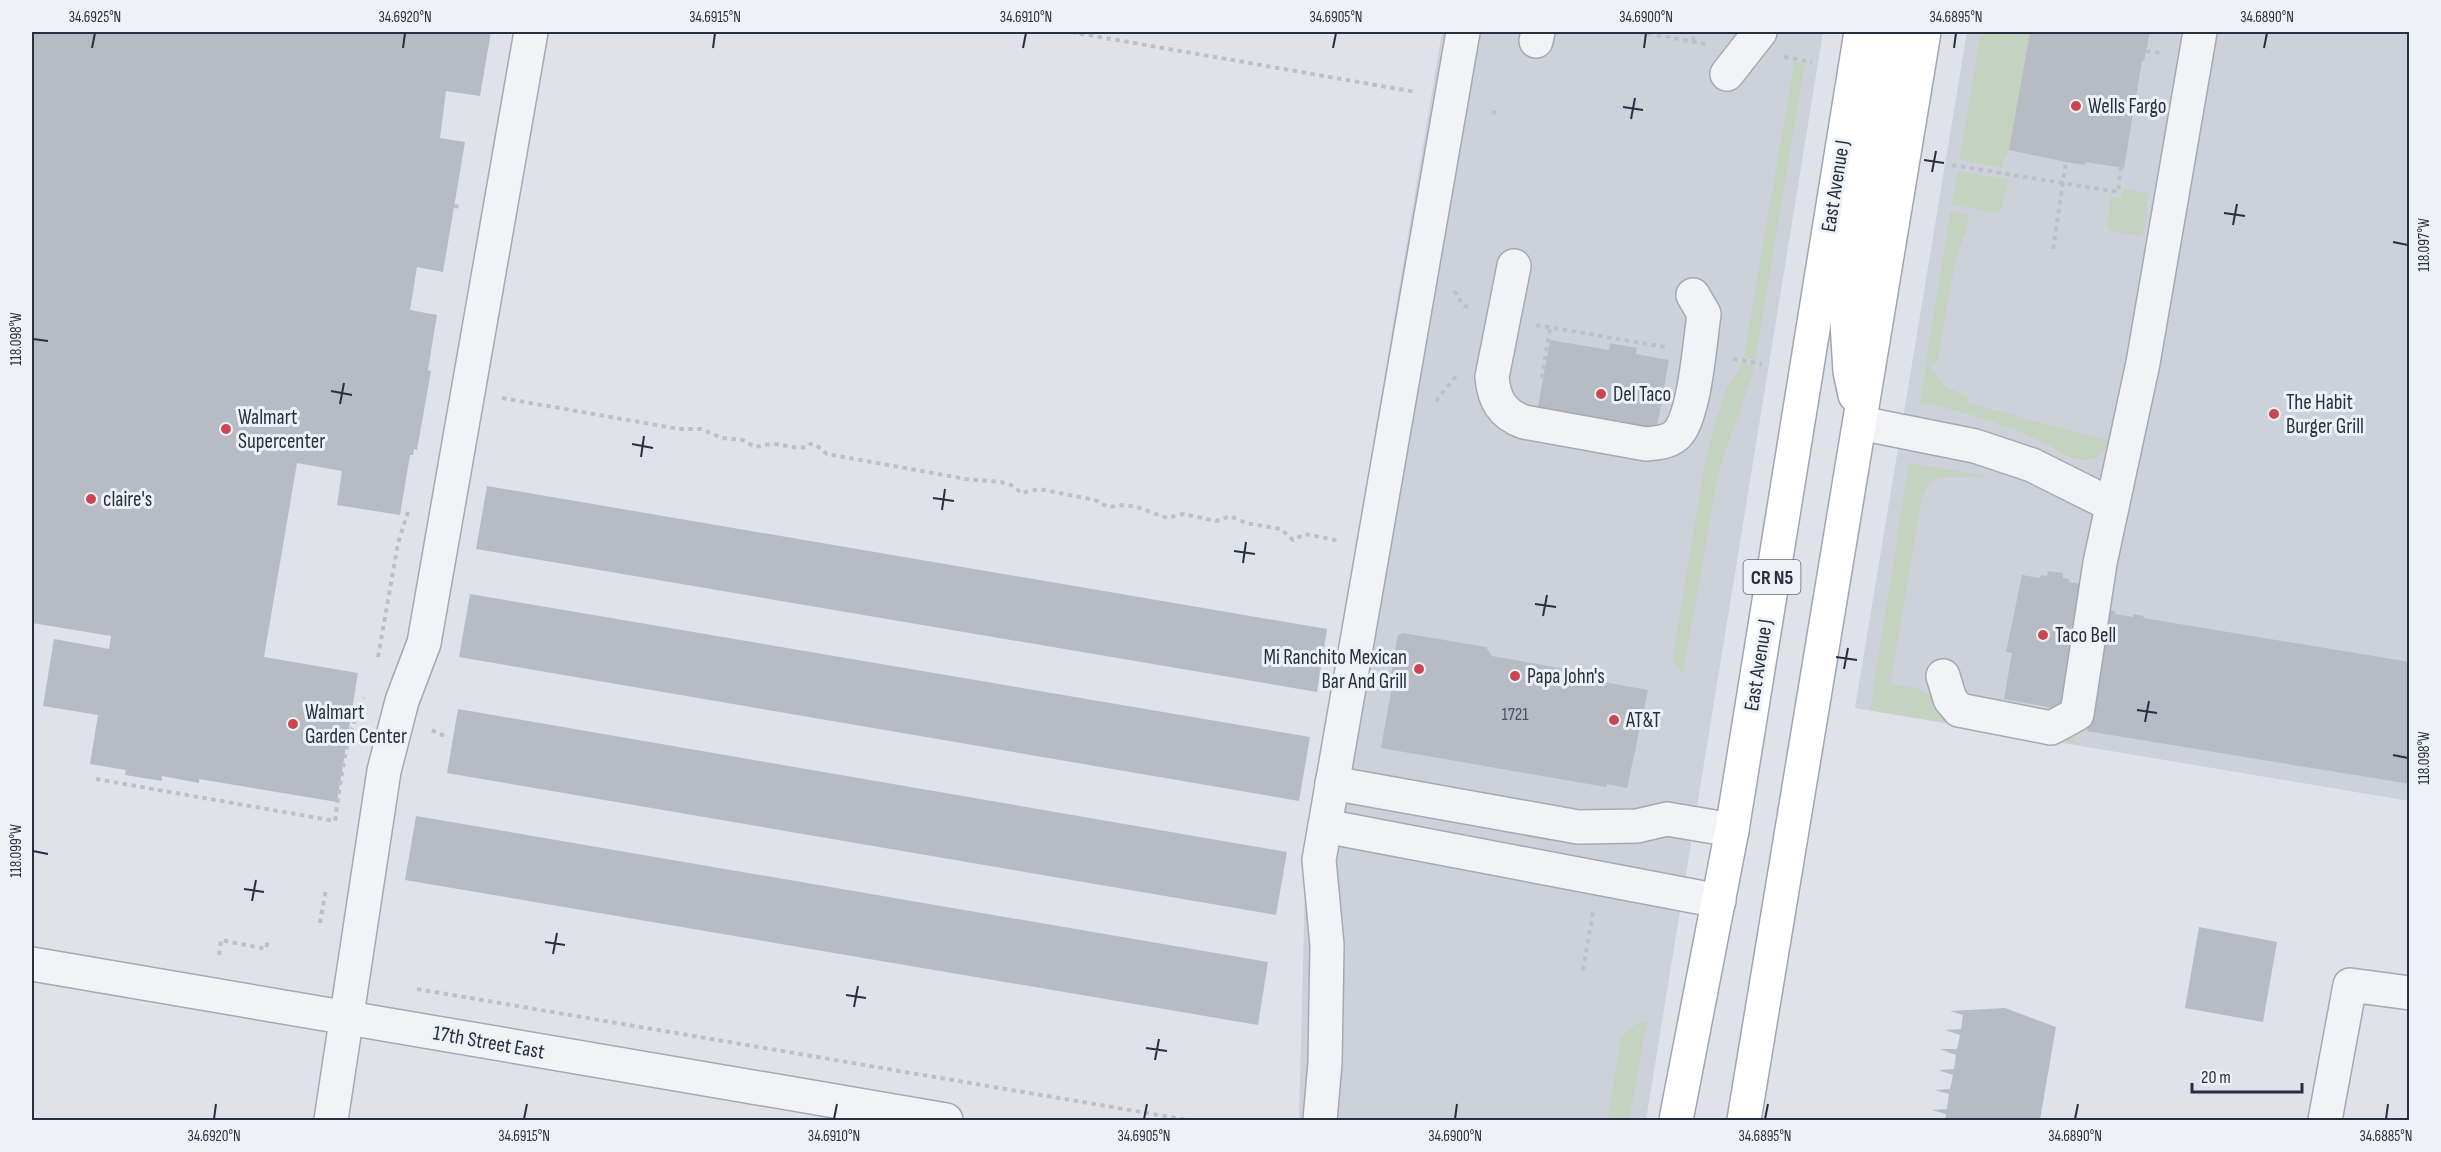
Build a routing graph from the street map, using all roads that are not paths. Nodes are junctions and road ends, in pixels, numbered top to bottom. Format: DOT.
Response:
graph roads {
  1 [pos="531,32"];
  2 [pos="1463,32"];
  3 [pos="1760,32"];
  4 [pos="1861,32"];
  5 [pos="1891,32"];
  6 [pos="1924,32"];
  7 [pos="2200,32"];
  8 [pos="1720,59"];
  9 [pos="1514,266"];
  10 [pos="1693,295"];
  11 [pos="1860,423"];
  12 [pos="2112,505"];
  13 [pos="1943,676"];
  14 [pos="1332,783"];
  15 [pos="1492,812"];
  16 [pos="1325,826"];
  17 [pos="1732,830"];
  18 [pos="1483,856"];
  19 [pos="1719,901"];
  20 [pos="32,964"];
  21 [pos="2409,993"];
  22 [pos="348,1018"];
  23 [pos="871,1114"];
  24 [pos="331,1120"];
  25 [pos="946,1120"];
  26 [pos="1320,1120"];
  27 [pos="1676,1120"];
  28 [pos="1744,1120"];
  29 [pos="2325,1120"];
  1 -- 22 [label="street"];
  2 -- 14 [label="street"];
  3 -- 8 [label="street"];
  4 -- 17 [label="main road, East Avenue J / CR N5"];
  5 -- 11 [label="main road"];
  6 -- 11 [label="main road, CR N5"];
  7 -- 12 [label="street"];
  9 -- 10 [label="street"];
  11 -- 12 [label="street"];
  11 -- 28 [label="main road, CR N5"];
  12 -- 13 [label="street"];
  14 -- 15 [label="street"];
  14 -- 16 [label="street"];
  15 -- 17 [label="street"];
  15 -- 18 [label="street"];
  16 -- 18 [label="street"];
  16 -- 26 [label="street"];
  17 -- 19 [label="main road, East Avenue J / CR N5"];
  18 -- 19 [label="street"];
  19 -- 27 [label="main road, East Avenue J / CR N5"];
  20 -- 22 [label="street, 17th Street East"];
  21 -- 29 [label="street"];
  22 -- 23 [label="street, 17th Street East"];
  22 -- 24 [label="street"];
  23 -- 25 [label="street, 17th Street East"];
}
